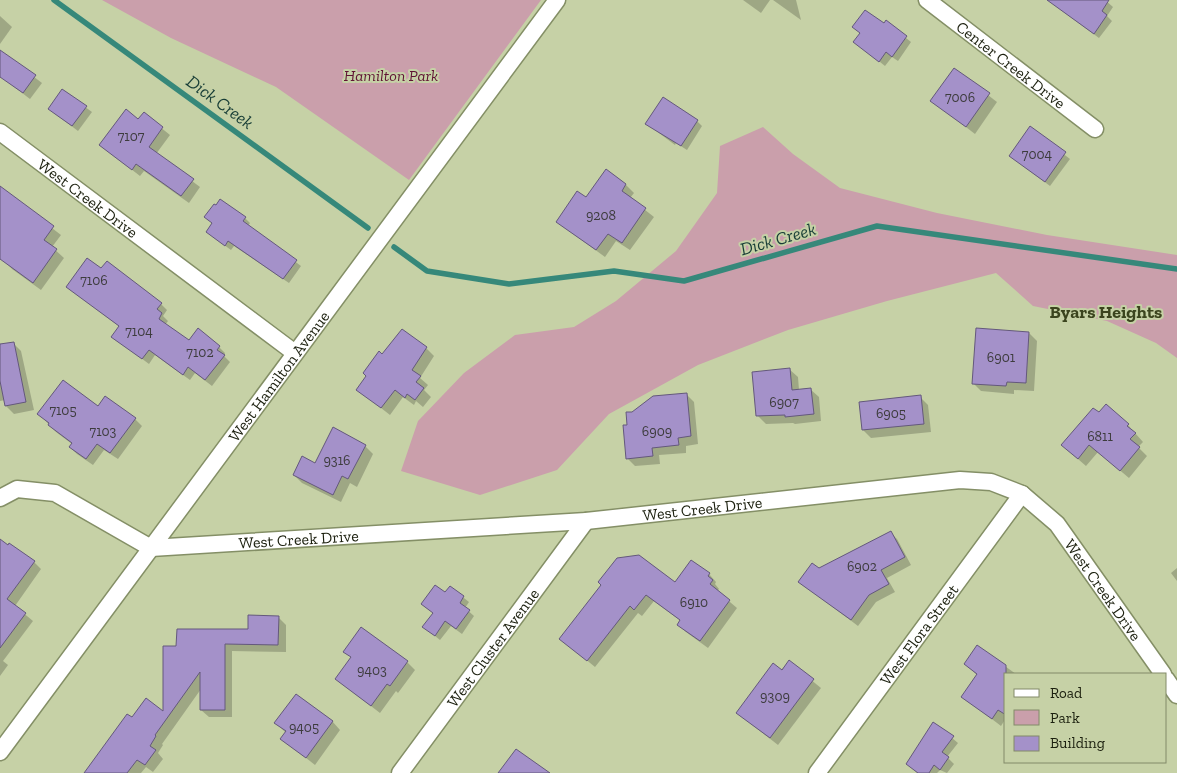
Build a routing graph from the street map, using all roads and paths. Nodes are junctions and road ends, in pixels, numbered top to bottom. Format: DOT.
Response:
graph roads {
  1 [pos="556,0"];
  2 [pos="926,0"];
  3 [pos="1095,129"];
  4 [pos="0,132"];
  5 [pos="295,353"];
  6 [pos="1022,494"];
  7 [pos="0,498"];
  8 [pos="586,521"];
  9 [pos="151,548"];
  10 [pos="1162,673"];
  11 [pos="1167,680"];
  12 [pos="1177,695"];
  13 [pos="0,752"];
  14 [pos="400,773"];
  15 [pos="816,773"];
  1 -- 5 [label="street, West Hamilton Avenue"];
  2 -- 3 [label="street, Center Creek Drive"];
  4 -- 5 [label="street, West Creek Drive"];
  5 -- 9 [label="street, West Hamilton Avenue"];
  6 -- 8 [label="street, West Creek Drive"];
  6 -- 10 [label="street, West Creek Drive"];
  6 -- 15 [label="street, West Flora Street"];
  7 -- 9 [label="street"];
  8 -- 9 [label="street, West Creek Drive"];
  8 -- 14 [label="street, West Cluster Avenue"];
  9 -- 13 [label="street, West Hamilton Avenue"];
  11 -- 12 [label="street"];
}
